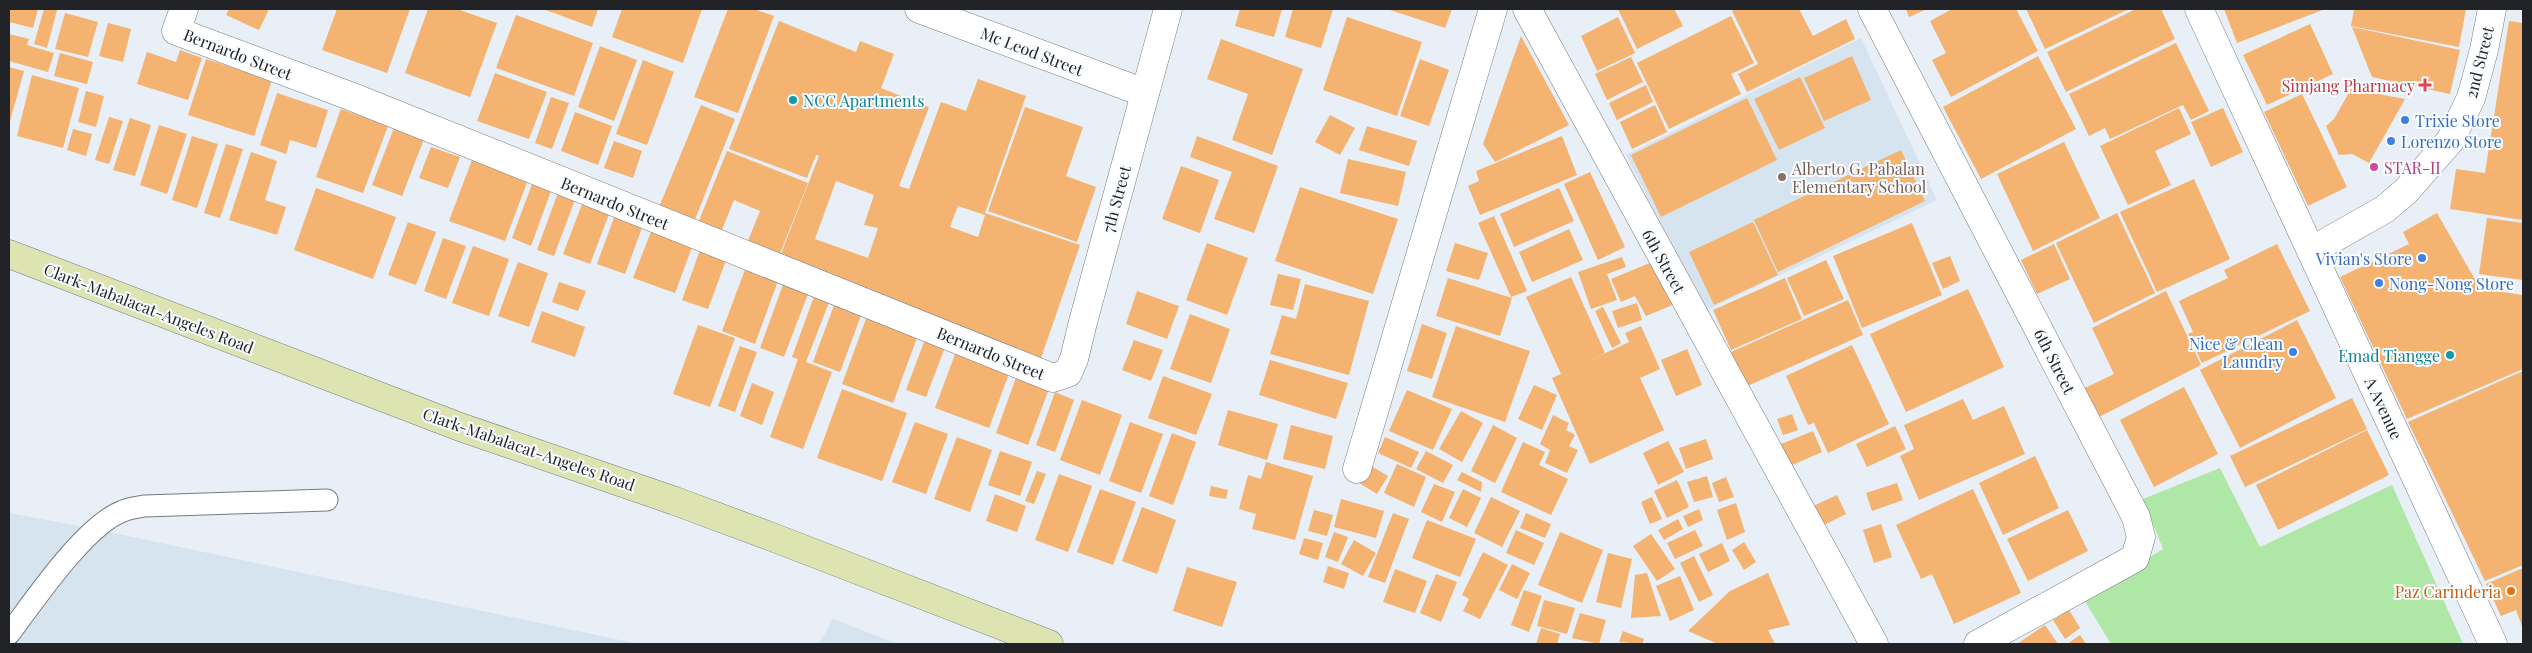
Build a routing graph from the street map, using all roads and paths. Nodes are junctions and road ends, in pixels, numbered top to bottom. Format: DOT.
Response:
graph roads {
  1 [pos="920,9"];
  2 [pos="1168,9"];
  3 [pos="1493,9"];
  4 [pos="1527,9"];
  5 [pos="1872,9"];
  6 [pos="2199,9"];
  7 [pos="2492,9"];
  8 [pos="180,20"];
  9 [pos="1145,93"];
  10 [pos="2311,251"];
  11 [pos="9,254"];
  12 [pos="1053,378"];
  13 [pos="1357,469"];
  14 [pos="326,500"];
  15 [pos="9,634"];
  16 [pos="1049,644"];
  17 [pos="1874,644"];
  18 [pos="1978,644"];
  19 [pos="2493,644"];
  1 -- 9 [label="street, Mc Leod Street"];
  2 -- 9 [label="street, 7th Street"];
  3 -- 13 [label="street"];
  4 -- 17 [label="street, 6th Street"];
  5 -- 18 [label="street, 6th Street"];
  6 -- 10 [label="street, A Avenue"];
  7 -- 10 [label="street, 2nd Street"];
  8 -- 12 [label="street, Bernardo Street"];
  9 -- 12 [label="street, 7th Street"];
  10 -- 19 [label="street, A Avenue"];
  11 -- 16 [label="main road, Clark-Mabalacat-Angeles Road"];
  14 -- 15 [label="lane"];
}
